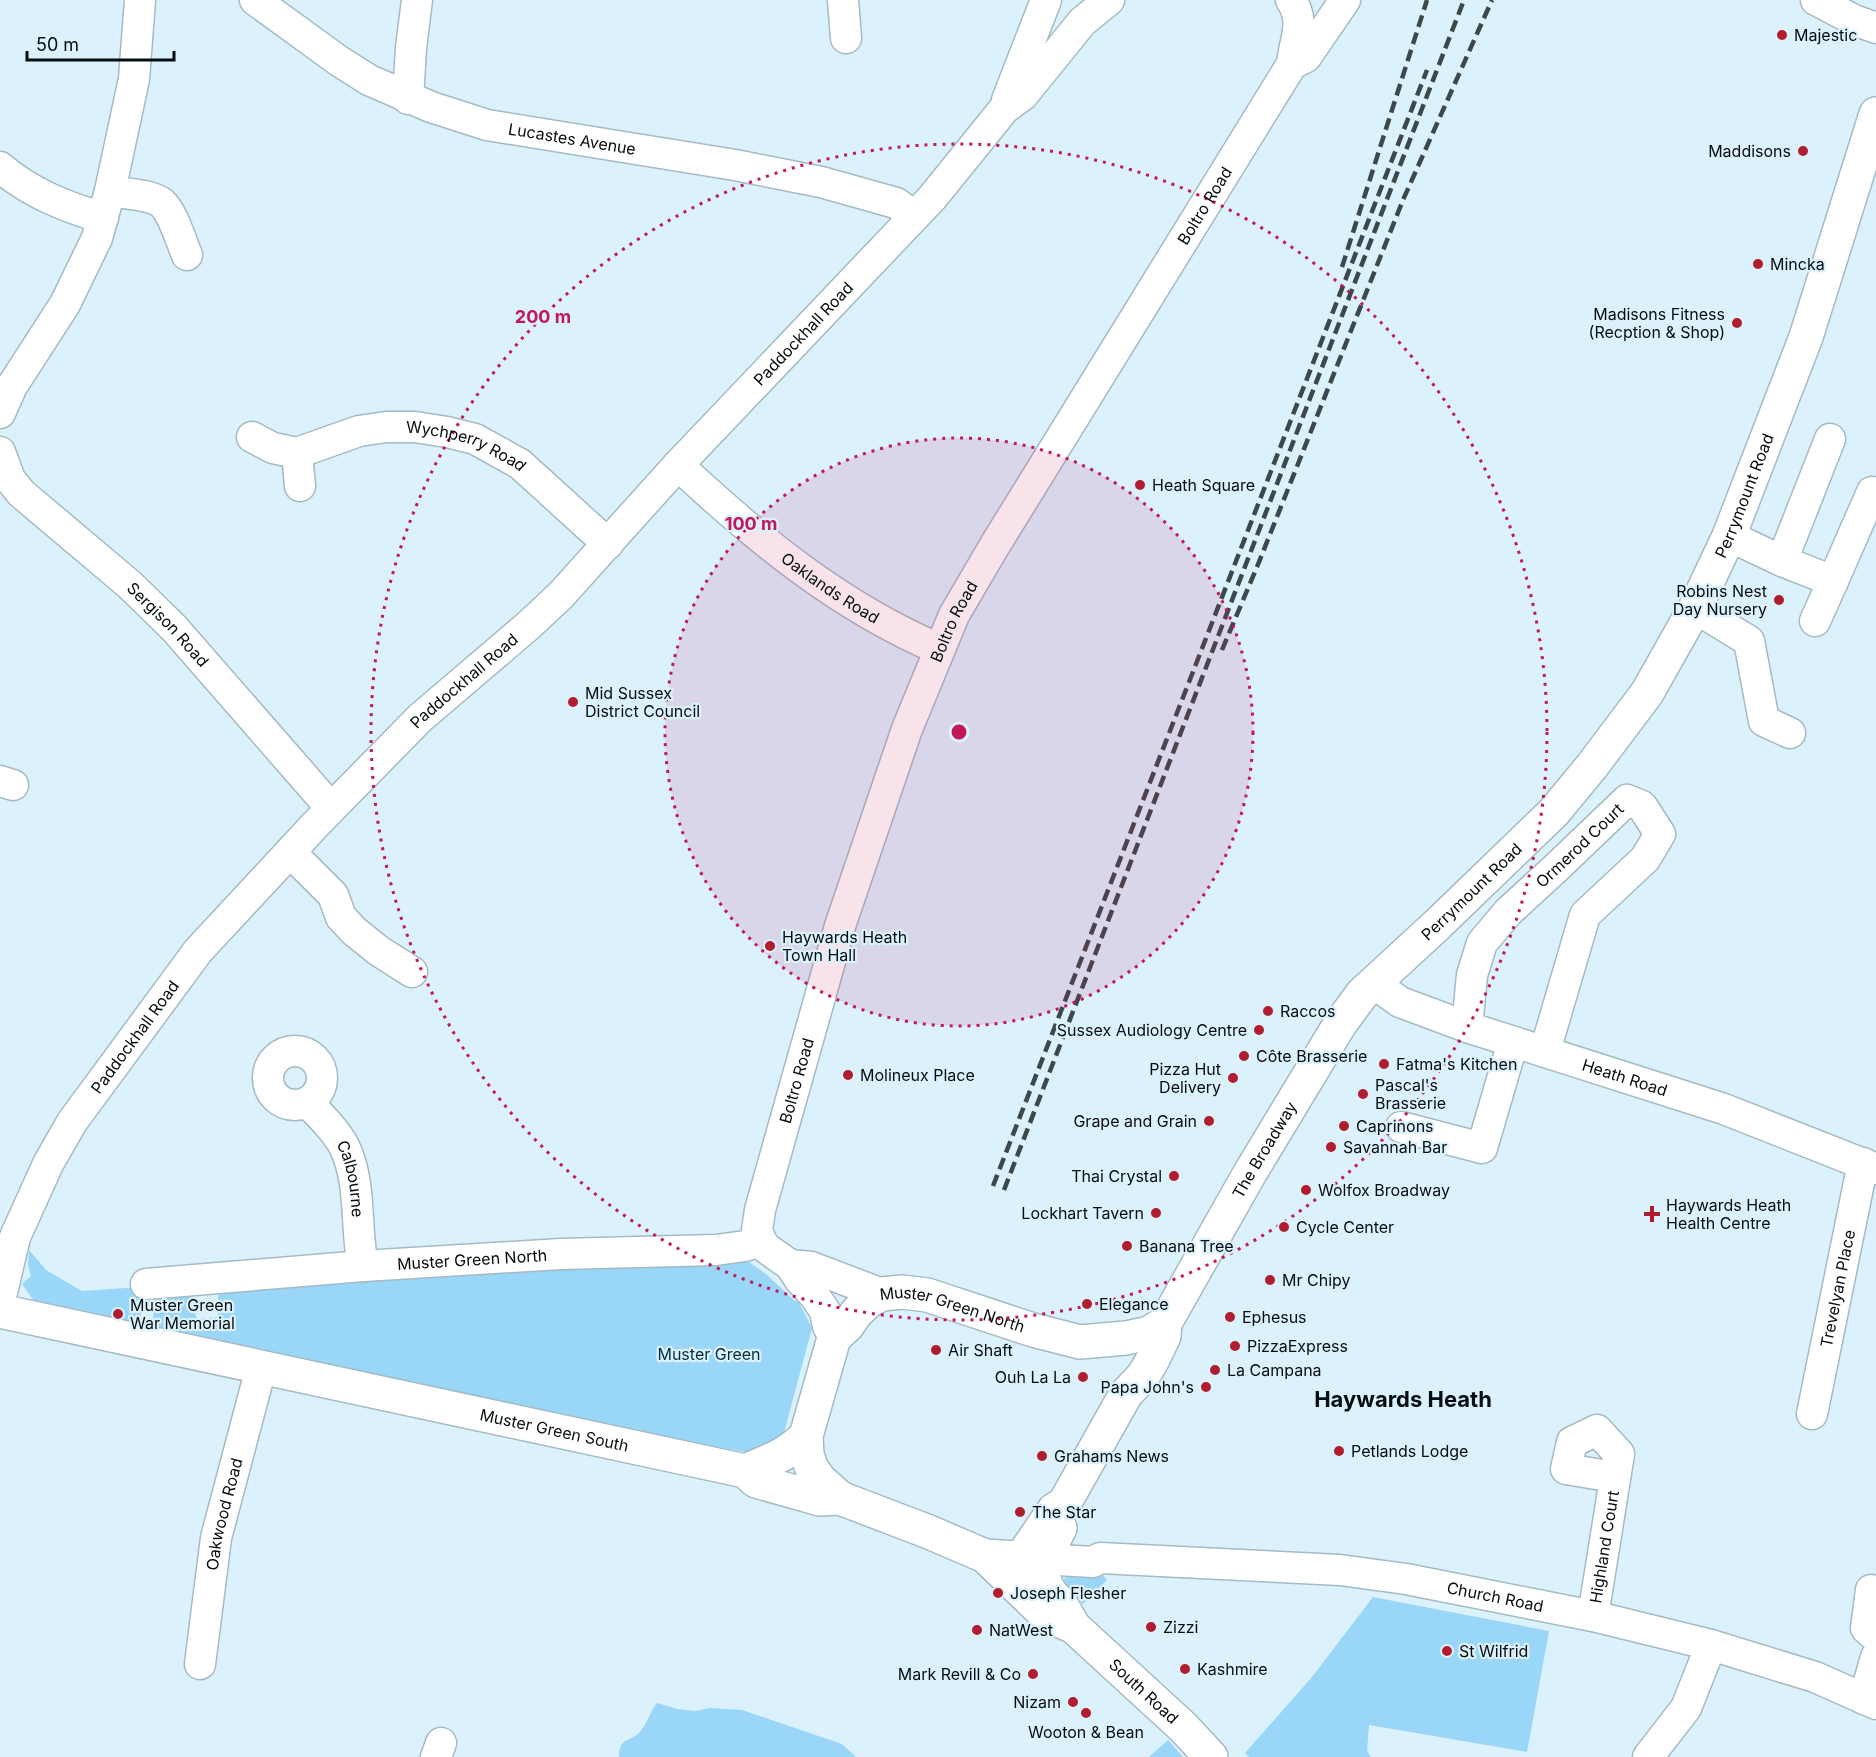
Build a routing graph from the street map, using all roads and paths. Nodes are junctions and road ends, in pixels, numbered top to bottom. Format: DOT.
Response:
graph roads {
  1 [pos="140,0"];
  2 [pos="255,0"];
  3 [pos="417,0"];
  4 [pos="843,0"];
  5 [pos="1048,0"];
  6 [pos="1109,0"];
  7 [pos="1291,0"];
  8 [pos="1345,0"];
  9 [pos="1816,0"];
  10 [pos="1082,22"];
  11 [pos="1876,28"];
  12 [pos="846,39"];
  13 [pos="1292,64"];
  14 [pos="408,99"];
  15 [pos="1004,109"];
  16 [pos="1876,114"];
  17 [pos="0,167"];
  18 [pos="107,205"];
  19 [pos="914,216"];
  20 [pos="187,255"];
  21 [pos="0,413"];
  22 [pos="252,436"];
  23 [pos="1830,439"];
  24 [pos="0,452"];
  25 [pos="297,453"];
  26 [pos="678,465"];
  27 [pos="300,486"];
  28 [pos="1872,492"];
  29 [pos="1729,536"];
  30 [pos="608,544"];
  31 [pos="1782,561"];
  32 [pos="1833,581"];
  33 [pos="1695,608"];
  34 [pos="1815,621"];
  35 [pos="939,649"];
  36 [pos="1790,733"];
  37 [pos="331,808"];
  38 [pos="290,852"];
  39 [pos="412,972"];
  40 [pos="1375,984"];
  41 [pos="1467,1027"];
  42 [pos="1513,1042"];
  43 [pos="1545,1051"];
  44 [pos="308,1103"];
  45 [pos="1401,1127"];
  46 [pos="1869,1166"];
  47 [pos="761,1241"];
  48 [pos="790,1265"];
  49 [pos="363,1266"];
  50 [pos="146,1284"];
  51 [pos="882,1294"];
  52 [pos="0,1302"];
  53 [pos="0,1311"];
  54 [pos="1165,1323"];
  55 [pos="834,1338"];
  56 [pos="1080,1342"];
  57 [pos="261,1368"];
  58 [pos="1126,1394"];
  59 [pos="1812,1414"];
  60 [pos="806,1436"];
  61 [pos="745,1472"];
  62 [pos="1614,1477"];
  63 [pos="840,1498"];
  64 [pos="1065,1510"];
  65 [pos="985,1556"];
  66 [pos="1100,1558"];
  67 [pos="1030,1559"];
  68 [pos="1871,1590"];
  69 [pos="1593,1616"];
  70 [pos="1074,1627"];
  71 [pos="1876,1637"];
  72 [pos="1711,1645"];
  73 [pos="1876,1657"];
  74 [pos="200,1664"];
  75 [pos="1870,1702"];
  76 [pos="1211,1757"];
  77 [pos="1648,1757"];
  1 -- 18 [label="street"];
  2 -- 14 [label="street, Lucastes Avenue"];
  3 -- 14 [label="street"];
  4 -- 12 [label="street"];
  5 -- 10 [label="street"];
  5 -- 15 [label="street, Paddockhall Road"];
  6 -- 10 [label="street, Paddockhall Road"];
  7 -- 13 [label="street, Boltro Road"];
  8 -- 13 [label="street, Boltro Road"];
  9 -- 11 [label="street"];
  10 -- 15 [label="street, Paddockhall Road"];
  13 -- 35 [label="street, Boltro Road"];
  14 -- 19 [label="street, Lucastes Avenue"];
  15 -- 19 [label="street, Paddockhall Road"];
  16 -- 29 [label="main road, Perrymount Road"];
  17 -- 18 [label="street"];
  18 -- 20 [label="street"];
  18 -- 21 [label="street"];
  19 -- 26 [label="street, Paddockhall Road"];
  22 -- 25 [label="street"];
  23 -- 31 [label="street"];
  24 -- 37 [label="street, Sergison Road"];
  25 -- 27 [label="street"];
  25 -- 30 [label="street, Wychperry Road"];
  26 -- 30 [label="street, Paddockhall Road"];
  26 -- 35 [label="street, Oaklands Road"];
  28 -- 32 [label="street"];
  29 -- 31 [label="street"];
  29 -- 33 [label="main road, Perrymount Road"];
  30 -- 37 [label="street, Paddockhall Road"];
  31 -- 32 [label="street"];
  32 -- 34 [label="street"];
  33 -- 36 [label="street"];
  33 -- 40 [label="main road, Perrymount Road"];
  35 -- 47 [label="street, Boltro Road"];
  37 -- 38 [label="street, Paddockhall Road"];
  38 -- 39 [label="street"];
  38 -- 52 [label="street, Paddockhall Road"];
  40 -- 41 [label="street, Heath Road"];
  40 -- 54 [label="main road, The Broadway"];
  41 -- 42 [label="street, Heath Road"];
  41 -- 43 [label="street, Ormerod Court"];
  42 -- 43 [label="street, Heath Road"];
  42 -- 45 [label="street"];
  43 -- 46 [label="street, Heath Road"];
  44 -- 49 [label="street, Calbourne"];
  46 -- 59 [label="street, Trevelyan Place"];
  47 -- 48 [label="street, Muster Green North"];
  47 -- 49 [label="street, Muster Green North"];
  48 -- 51 [label="street, Muster Green North"];
  48 -- 55 [label="street, Muster Green North"];
  49 -- 50 [label="street, Muster Green North"];
  51 -- 55 [label="main road"];
  51 -- 56 [label="main road, Muster Green North"];
  53 -- 57 [label="main road, Muster Green South"];
  54 -- 56 [label="main road"];
  54 -- 58 [label="main road, The Broadway"];
  55 -- 60 [label="main road"];
  56 -- 58 [label="main road"];
  57 -- 61 [label="main road, Muster Green South"];
  57 -- 74 [label="street, Oakwood Road"];
  58 -- 64 [label="main road, The Broadway"];
  60 -- 61 [label="main road"];
  60 -- 63 [label="main road"];
  61 -- 63 [label="main road, Muster Green South"];
  62 -- 69 [label="street, Highland Court"];
  63 -- 65 [label="main road, Muster Green South"];
  64 -- 66 [label="street, Church Road"];
  64 -- 67 [label="main road, The Broadway"];
  65 -- 67 [label="main road"];
  65 -- 70 [label="main road, Muster Green South"];
  66 -- 67 [label="street, Church Road"];
  66 -- 69 [label="street, Church Road"];
  67 -- 70 [label="main road"];
  68 -- 71 [label="street"];
  69 -- 72 [label="street, Church Road"];
  70 -- 76 [label="main road, South Road"];
  72 -- 75 [label="street, Church Road"];
  72 -- 77 [label="street"];
  73 -- 75 [label="street"];
}
